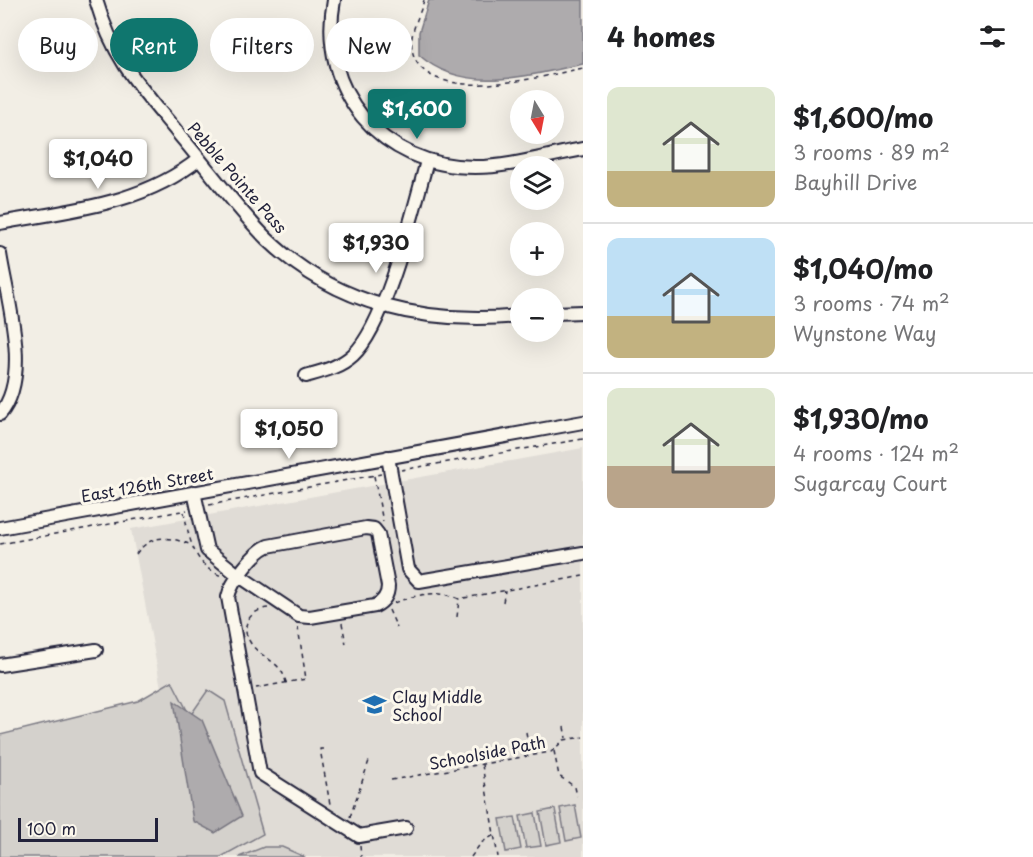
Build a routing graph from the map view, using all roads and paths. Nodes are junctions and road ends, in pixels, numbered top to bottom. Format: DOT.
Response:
graph roads {
  1 [pos="96,0"];
  2 [pos="334,0"];
  3 [pos="424,0"];
  4 [pos="583,68"];
  5 [pos="583,149"];
  6 [pos="199,159"];
  7 [pos="428,161"];
  8 [pos="0,223"];
  9 [pos="0,254"];
  10 [pos="382,306"];
  11 [pos="583,312"];
  12 [pos="564,313"];
  13 [pos="510,316"];
  14 [pos="306,376"];
  15 [pos="0,414"];
  16 [pos="583,422"];
  17 [pos="583,439"];
  18 [pos="388,458"];
  19 [pos="391,471"];
  20 [pos="194,492"];
  21 [pos="197,507"];
  22 [pos="0,528"];
  23 [pos="0,544"];
  24 [pos="190,544"];
  25 [pos="583,553"];
  26 [pos="136,554"];
  27 [pos="238,575"];
  28 [pos="506,590"];
  29 [pos="459,599"];
  30 [pos="502,602"];
  31 [pos="387,607"];
  32 [pos="457,617"];
  33 [pos="341,619"];
  34 [pos="297,624"];
  35 [pos="397,628"];
  36 [pos="346,644"];
  37 [pos="96,650"];
  38 [pos="0,665"];
  39 [pos="251,689"];
  40 [pos="564,728"];
  41 [pos="526,732"];
  42 [pos="583,737"];
  43 [pos="566,740"];
  44 [pos="323,749"];
  45 [pos="554,751"];
  46 [pos="530,756"];
  47 [pos="369,761"];
  48 [pos="482,765"];
  49 [pos="391,780"];
  50 [pos="577,796"];
  51 [pos="331,811"];
  52 [pos="345,820"];
  53 [pos="406,828"];
  54 [pos="495,835"];
  55 [pos="471,857"];
  56 [pos="498,857"];
  1 -- 6 [label="street, Pebble Pointe Pass"];
  2 -- 7 [label="street"];
  3 -- 4 [label="path"];
  5 -- 7 [label="street"];
  6 -- 8 [label="street"];
  6 -- 10 [label="street, Pebble Pointe Pass"];
  7 -- 10 [label="street"];
  9 -- 15 [label="street"];
  10 -- 13 [label="street, Pebble Pointe Pass"];
  10 -- 14 [label="street"];
  11 -- 12 [label="street"];
  16 -- 18 [label="street, East 126th Street"];
  17 -- 19 [label="path"];
  18 -- 19 [label="street"];
  18 -- 20 [label="street, East 126th Street"];
  19 -- 21 [label="path"];
  19 -- 25 [label="street"];
  20 -- 21 [label="street"];
  20 -- 22 [label="street, East 126th Street"];
  21 -- 23 [label="path"];
  21 -- 27 [label="street"];
  24 -- 26 [label="path"];
  27 -- 27 [label="street"];
  27 -- 53 [label="street"];
  28 -- 30 [label="path"];
  29 -- 32 [label="path"];
  31 -- 35 [label="path"];
  33 -- 36 [label="path"];
  34 -- 39 [label="path"];
  37 -- 38 [label="street"];
  40 -- 43 [label="path"];
  41 -- 46 [label="path"];
  42 -- 43 [label="path, Schoolside Path"];
  43 -- 45 [label="path, Schoolside Path"];
  44 -- 51 [label="path"];
  45 -- 46 [label="path, Schoolside Path"];
  45 -- 50 [label="path"];
  46 -- 48 [label="path, Schoolside Path"];
  47 -- 52 [label="path"];
  48 -- 49 [label="path, Schoolside Path"];
  48 -- 54 [label="path"];
  54 -- 55 [label="path"];
  54 -- 56 [label="path"];
}
